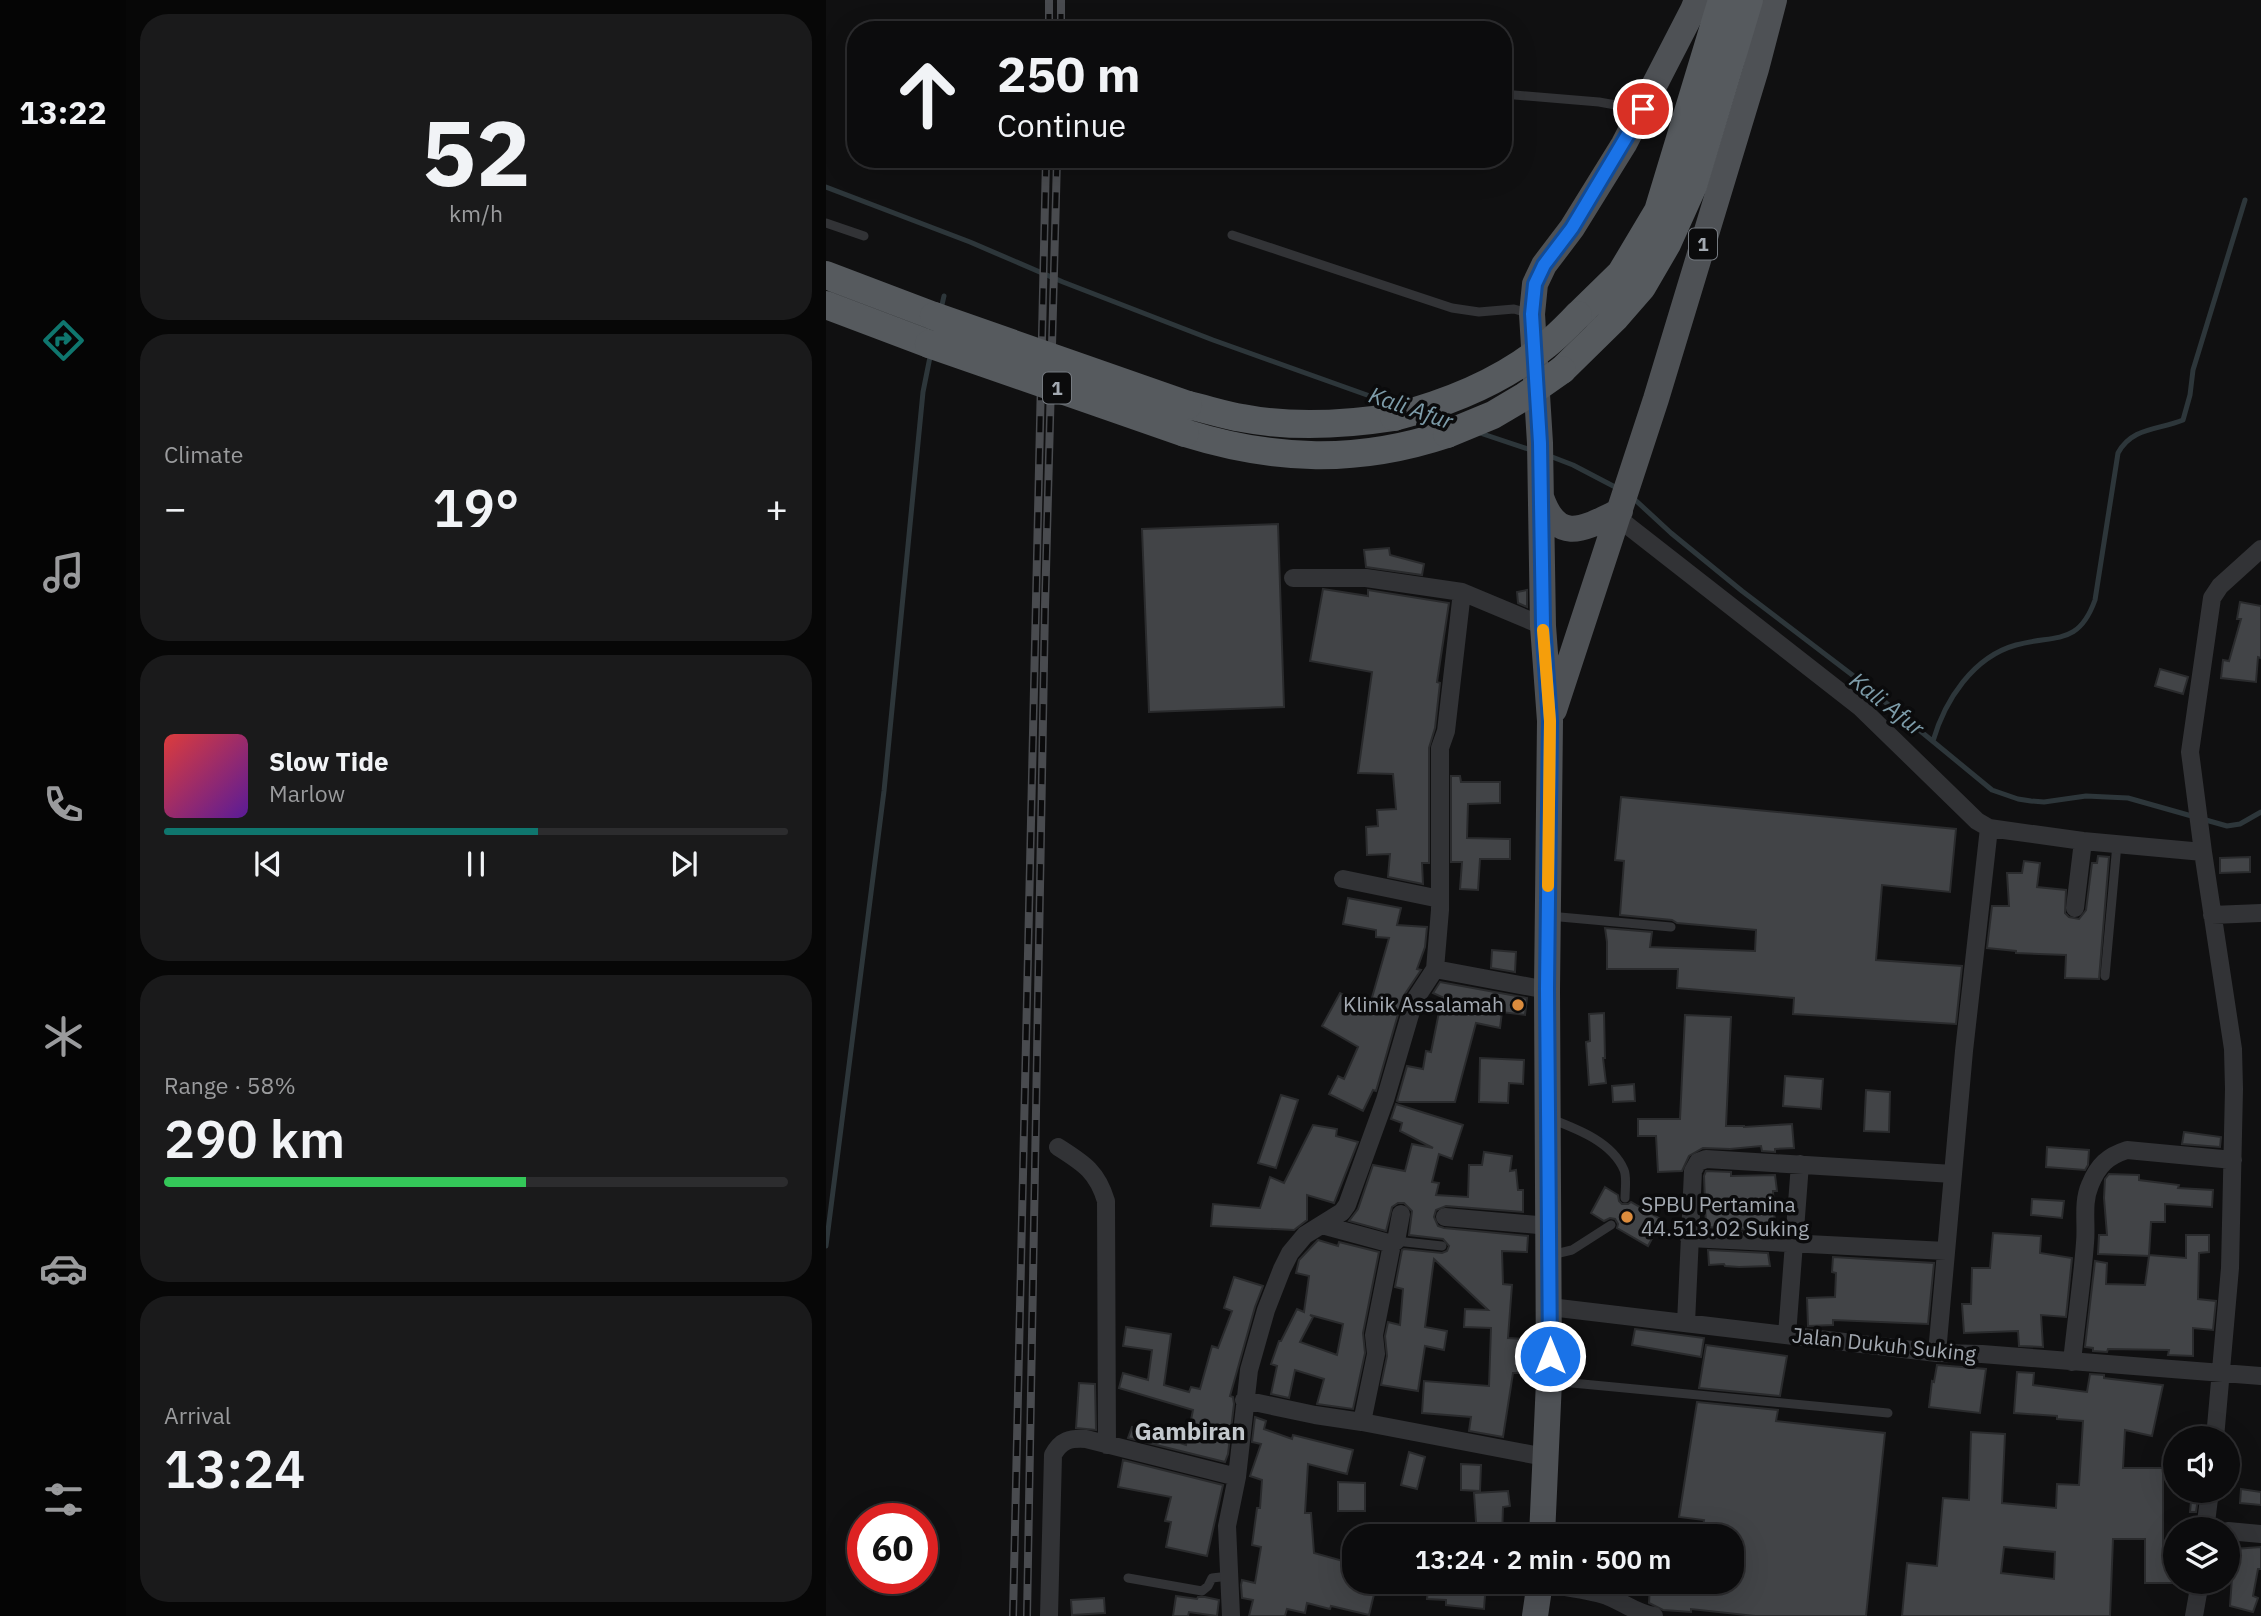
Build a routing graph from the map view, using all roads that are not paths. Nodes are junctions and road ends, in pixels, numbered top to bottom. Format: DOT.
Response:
graph roads {
  1 [pos="1697,0"];
  2 [pos="1722,0"];
  3 [pos="1749,0"];
  4 [pos="1774,0"];
  5 [pos="1512,95"];
  6 [pos="1643,109"];
  7 [pos="826,223"];
  8 [pos="1232,235"];
  9 [pos="864,236"];
  10 [pos="826,275"];
  11 [pos="826,305"];
  12 [pos="1532,314"];
  13 [pos="1541,469"];
  14 [pos="1622,505"];
  15 [pos="2261,550"];
  16 [pos="1293,578"];
  17 [pos="1462,592"];
  18 [pos="1543,625"];
  19 [pos="1550,721"];
  20 [pos="1989,828"];
  21 [pos="2083,841"];
  22 [pos="2117,844"];
  23 [pos="2203,852"];
  24 [pos="1343,879"];
  25 [pos="1440,899"];
  26 [pos="2075,908"];
  27 [pos="2261,912"];
  28 [pos="2212,915"];
  29 [pos="1547,916"];
  30 [pos="1671,927"];
  31 [pos="1435,969"];
  32 [pos="2105,976"];
  33 [pos="1547,989"];
  34 [pos="1549,1118"];
  35 [pos="1058,1147"];
  36 [pos="2233,1160"];
  37 [pos="1800,1164"];
  38 [pos="1953,1174"];
  39 [pos="1625,1198"];
  40 [pos="1401,1214"];
  41 [pos="1446,1217"];
  42 [pos="1322,1225"];
  43 [pos="1611,1225"];
  44 [pos="1549,1226"];
  45 [pos="1689,1238"];
  46 [pos="1794,1242"];
  47 [pos="1394,1243"];
  48 [pos="1442,1246"];
  49 [pos="1947,1251"];
  50 [pos="1549,1256"];
  51 [pos="1550,1307"];
  52 [pos="1686,1323"];
  53 [pos="1787,1335"];
  54 [pos="1937,1353"];
  55 [pos="2072,1362"];
  56 [pos="2220,1373"];
  57 [pos="2261,1376"];
  58 [pos="1549,1381"];
  59 [pos="1244,1400"];
  60 [pos="1888,1413"];
  61 [pos="1362,1422"];
  62 [pos="2216,1426"];
  63 [pos="1107,1445"];
  64 [pos="1545,1457"];
  65 [pos="1237,1477"];
  66 [pos="1542,1524"];
  67 [pos="2240,1532"];
  68 [pos="2261,1534"];
  69 [pos="1229,1576"];
  70 [pos="1128,1578"];
  71 [pos="1538,1594"];
  72 [pos="1600,1594"];
  73 [pos="2198,1594"];
  74 [pos="1049,1616"];
  75 [pos="1231,1616"];
  76 [pos="1535,1616"];
  77 [pos="1654,1616"];
  78 [pos="2194,1616"];
  1 -- 6 [label="main road, 1"];
  2 -- 10 [label="highway, 1, bridge"];
  3 -- 11 [label="highway, 1, bridge"];
  4 -- 14 [label="main road, 1"];
  5 -- 6 [label="lane"];
  6 -- 12 [label="main road, 1"];
  7 -- 9 [label="lane"];
  8 -- 12 [label="lane"];
  12 -- 13 [label="main road, 1"];
  13 -- 14 [label="main road"];
  13 -- 18 [label="main road, 1"];
  14 -- 19 [label="main road, 1"];
  14 -- 20 [label="street"];
  15 -- 23 [label="street"];
  16 -- 17 [label="street"];
  17 -- 18 [label="street"];
  17 -- 25 [label="street"];
  18 -- 19 [label="main road, 1"];
  19 -- 29 [label="main road, 1"];
  20 -- 21 [label="street"];
  20 -- 38 [label="street"];
  21 -- 22 [label="street"];
  21 -- 26 [label="street"];
  22 -- 23 [label="street"];
  22 -- 32 [label="lane"];
  23 -- 28 [label="street"];
  24 -- 25 [label="street"];
  25 -- 31 [label="street"];
  27 -- 28 [label="street"];
  28 -- 36 [label="street"];
  29 -- 30 [label="lane"];
  29 -- 33 [label="main road, 1"];
  31 -- 33 [label="street"];
  31 -- 42 [label="street"];
  33 -- 34 [label="main road, 1"];
  34 -- 39 [label="lane"];
  34 -- 44 [label="main road, 1"];
  35 -- 63 [label="street"];
  36 -- 55 [label="street"];
  36 -- 56 [label="street"];
  37 -- 38 [label="street"];
  37 -- 45 [label="street"];
  37 -- 46 [label="street"];
  38 -- 49 [label="street"];
  40 -- 47 [label="street"];
  41 -- 44 [label="street"];
  42 -- 47 [label="street"];
  42 -- 59 [label="street"];
  43 -- 50 [label="lane"];
  44 -- 50 [label="main road, 1"];
  45 -- 46 [label="street"];
  45 -- 52 [label="street"];
  46 -- 49 [label="street"];
  46 -- 53 [label="street"];
  47 -- 48 [label="lane"];
  47 -- 61 [label="street"];
  49 -- 54 [label="street"];
  50 -- 51 [label="main road, 1"];
  51 -- 52 [label="street, Jalan Dukuh Suking"];
  51 -- 58 [label="main road, 1"];
  52 -- 53 [label="street, Jalan Dukuh Suking"];
  53 -- 54 [label="street, Jalan Dukuh Suking"];
  54 -- 55 [label="street, Jalan Dukuh Suking"];
  55 -- 56 [label="street, Jalan Dukuh Suking"];
  56 -- 57 [label="street, Jalan Dukuh Suking"];
  56 -- 62 [label="street"];
  58 -- 60 [label="lane"];
  58 -- 64 [label="main road, 1"];
  59 -- 61 [label="street"];
  59 -- 65 [label="street"];
  61 -- 64 [label="street"];
  63 -- 65 [label="street"];
  63 -- 74 [label="street"];
  64 -- 66 [label="main road, 1"];
  65 -- 69 [label="street"];
  67 -- 68 [label="street"];
  69 -- 70 [label="lane"];
  69 -- 75 [label="street"];
  71 -- 76 [label="main road"];
  72 -- 77 [label="street"];
  73 -- 78 [label="street"];
}
